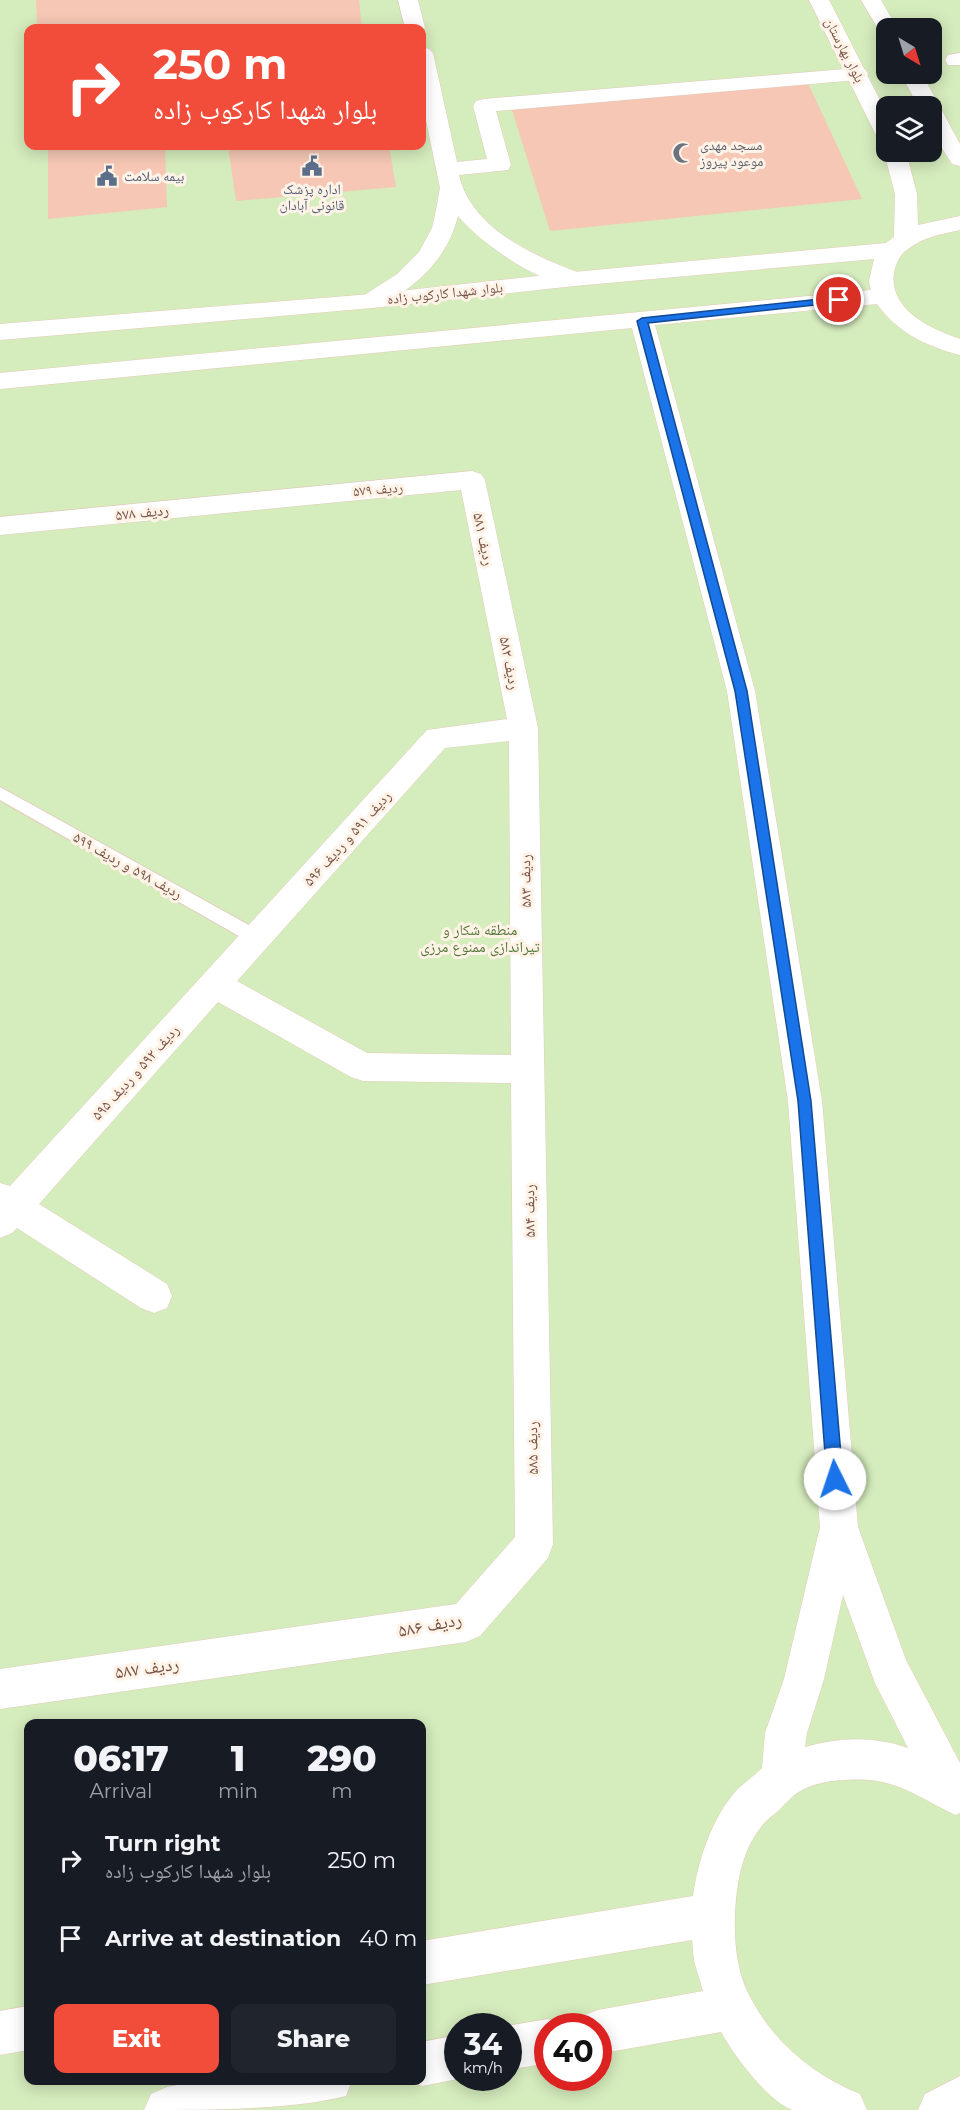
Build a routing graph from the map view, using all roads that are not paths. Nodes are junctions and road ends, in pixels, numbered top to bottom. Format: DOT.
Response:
graph roads {
  1 [pos="408,0"];
  2 [pos="819,0"];
  3 [pos="871,0"];
  4 [pos="881,18"];
  5 [pos="414,24"];
  6 [pos="857,74"];
  7 [pos="426,77"];
  8 [pos="876,113"];
  9 [pos="942,131"];
  10 [pos="960,159"];
  11 [pos="898,162"];
  12 [pos="449,178"];
  13 [pos="960,223"];
  14 [pos="898,243"];
  15 [pos="574,279"];
  16 [pos="883,296"];
  17 [pos="372,301"];
  18 [pos="642,321"];
  19 [pos="0,332"];
  20 [pos="960,346"];
  21 [pos="0,381"];
  22 [pos="472,480"];
  23 [pos="284,498"];
  24 [pos="0,526"];
  25 [pos="496,597"];
  26 [pos="523,728"];
  27 [pos="0,793"];
  28 [pos="257,938"];
  29 [pos="214,984"];
  30 [pos="527,1069"];
  31 [pos="4,1209"];
  32 [pos="154,1296"];
  33 [pos="531,1352"];
  34 [pos="839,1527"];
  35 [pos="534,1544"];
  36 [pos="294,1647"];
  37 [pos="0,1689"];
  38 [pos="781,1779"];
  39 [pos="956,1794"];
  40 [pos="711,1915"];
  41 [pos="426,1962"];
  42 [pos="732,2008"];
  43 [pos="24,2029"];
  44 [pos="612,2029"];
  45 [pos="0,2033"];
  46 [pos="444,2060"];
  47 [pos="426,2063"];
  48 [pos="303,2085"];
  49 [pos="960,2099"];
  50 [pos="167,2110"];
  51 [pos="842,2110"];
  52 [pos="941,2110"];
  1 -- 5 [label="street"];
  2 -- 6 [label="street, بلوار بهارستان"];
  3 -- 4 [label="street"];
  6 -- 8 [label="street, بلوار بهارستان"];
  6 -- 12 [label="street"];
  7 -- 12 [label="street"];
  9 -- 10 [label="street"];
  11 -- 14 [label="street"];
  12 -- 15 [label="street"];
  12 -- 17 [label="street"];
  13 -- 14 [label="street, بلوار شهدا کارکوب زاده"];
  14 -- 15 [label="street, بلوار شهدا کارکوب زاده"];
  14 -- 16 [label="street"];
  15 -- 17 [label="street, بلوار شهدا کارکوب زاده"];
  16 -- 18 [label="street"];
  16 -- 20 [label="street"];
  17 -- 19 [label="street, بلوار شهدا کارکوب زاده"];
  18 -- 21 [label="street"];
  18 -- 34 [label="street"];
  22 -- 23 [label="street, ردیف ۵۷۹"];
  22 -- 25 [label="street, ردیف ۵۸۱"];
  23 -- 24 [label="street, ردیف ۵۷۸"];
  25 -- 26 [label="street, ردیف ۵۸۲"];
  26 -- 28 [label="street, ردیف ۵۹۱ و ردیف ۵۹۶"];
  26 -- 30 [label="street, ردیف ۵۸۳"];
  27 -- 28 [label="lane, ردیف ۵۹۸ و ردیف ۵۹۹"];
  28 -- 29 [label="street, ردیف ۵۹۲ و ردیف ۵۹۵"];
  29 -- 30 [label="street"];
  29 -- 31 [label="street, ردیف ۵۹۲ و ردیف ۵۹۵"];
  30 -- 33 [label="street, ردیف ۵۸۴"];
  31 -- 32 [label="street"];
  33 -- 35 [label="street, ردیف ۵۸۵"];
  34 -- 38 [label="street"];
  34 -- 39 [label="street"];
  35 -- 36 [label="street, ردیف ۵۸۶"];
  36 -- 37 [label="street, ردیف ۵۸۷"];
  38 -- 39 [label="street"];
  38 -- 40 [label="street"];
  40 -- 41 [label="street"];
  40 -- 42 [label="street"];
  42 -- 44 [label="street"];
  42 -- 51 [label="street"];
  43 -- 45 [label="street"];
  46 -- 47 [label="street"];
  48 -- 50 [label="street"];
  49 -- 52 [label="street"];
}
